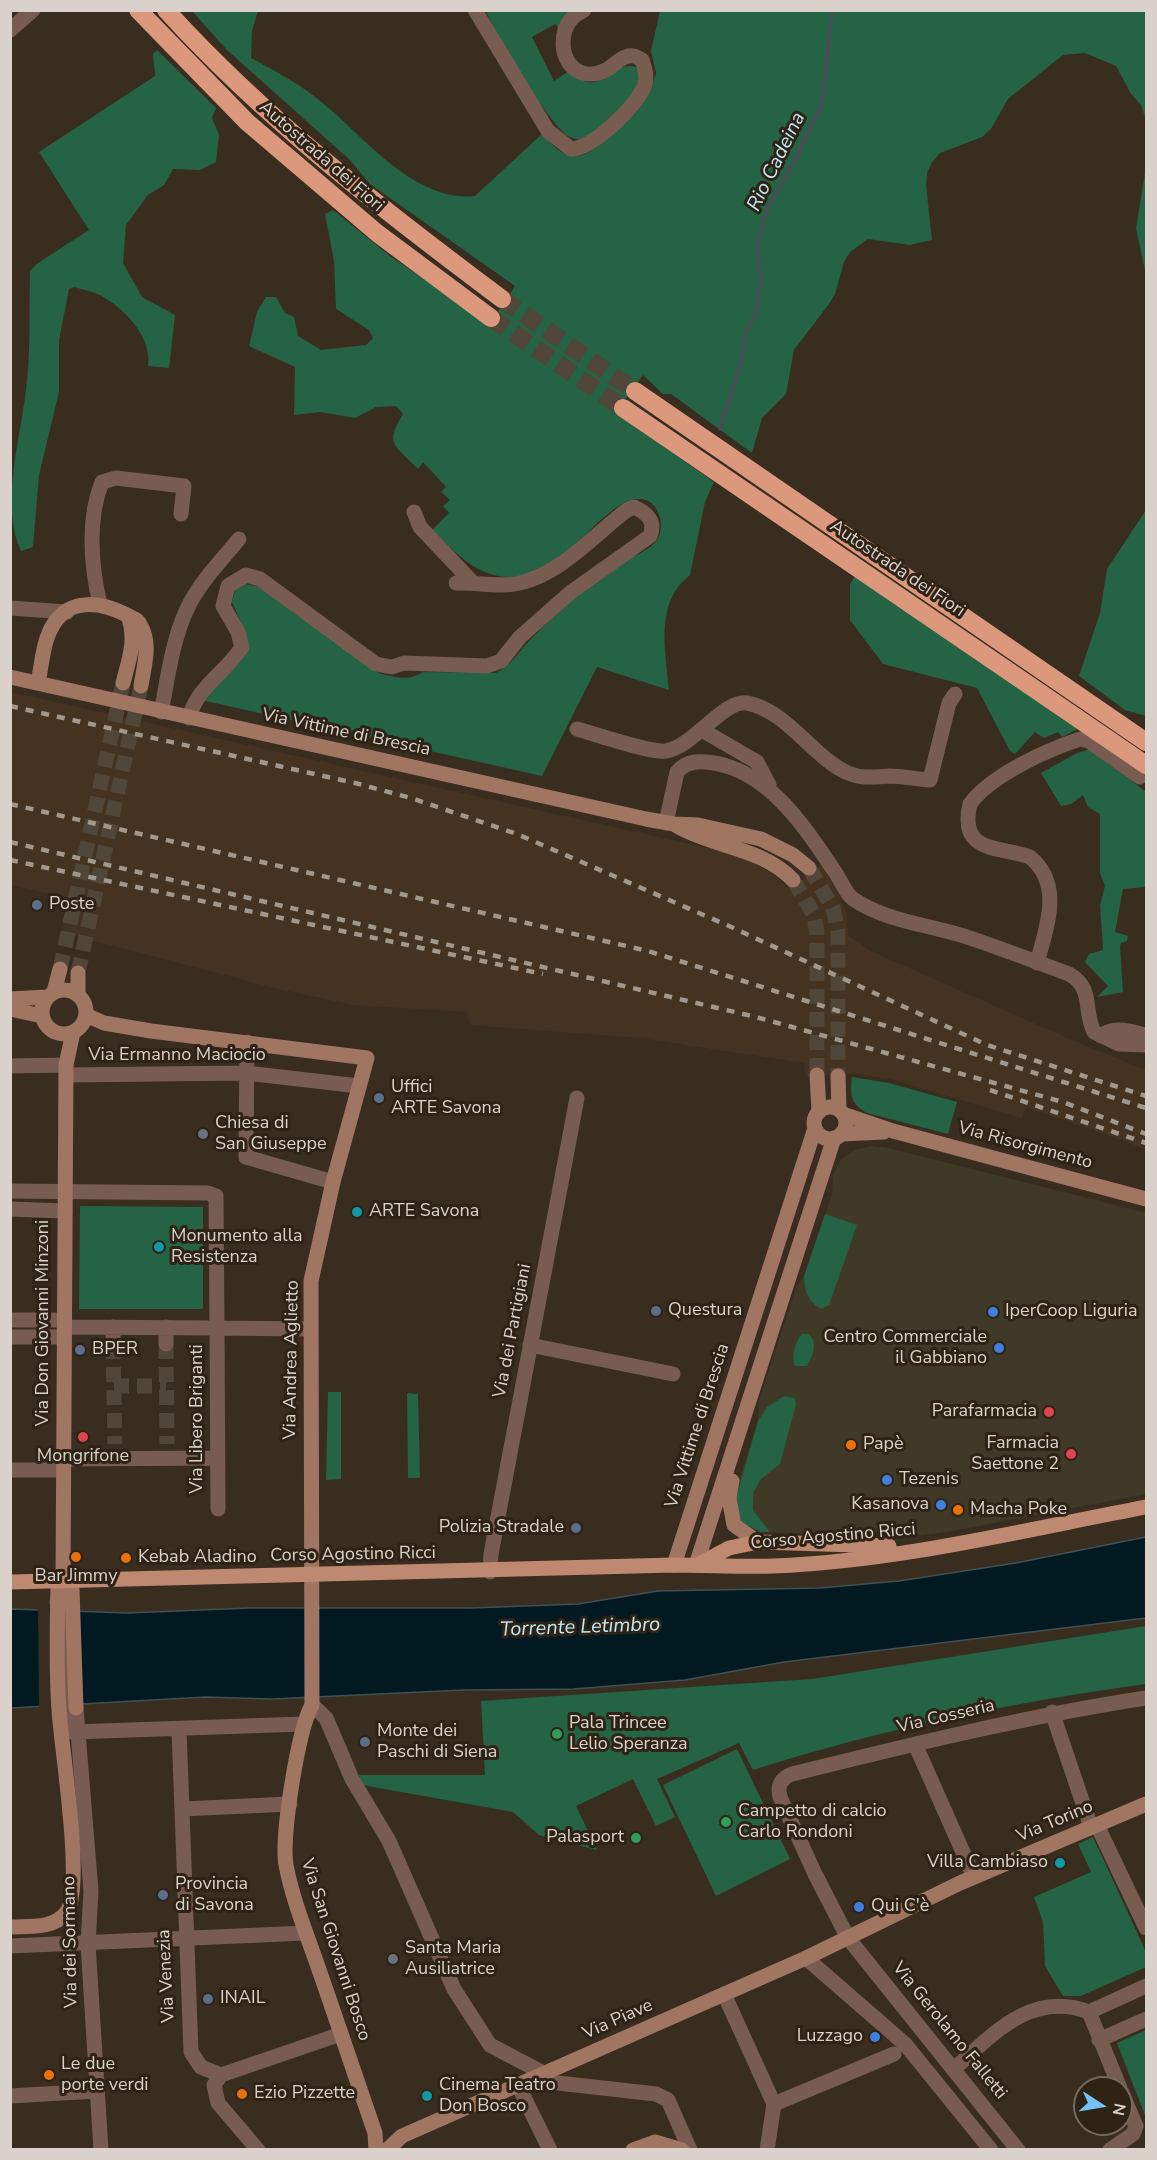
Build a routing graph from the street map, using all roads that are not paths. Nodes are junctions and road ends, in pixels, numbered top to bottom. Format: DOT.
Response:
graph roads {
  1 [pos="33,10"];
  2 [pos="138,10"];
  3 [pos="166,10"];
  4 [pos="475,10"];
  5 [pos="584,10"];
  6 [pos="10,30"];
  7 [pos="502,299"];
  8 [pos="491,318"];
  9 [pos="635,392"];
  10 [pos="623,408"];
  11 [pos="414,512"];
  12 [pos="182,514"];
  13 [pos="239,539"];
  14 [pos="456,583"];
  15 [pos="473,583"];
  16 [pos="100,604"];
  17 [pos="10,608"];
  18 [pos="67,612"];
  19 [pos="128,616"];
  20 [pos="10,677"];
  21 [pos="123,682"];
  22 [pos="38,683"];
  23 [pos="141,686"];
  24 [pos="956,694"];
  25 [pos="160,712"];
  26 [pos="189,718"];
  27 [pos="577,729"];
  28 [pos="702,730"];
  29 [pos="1146,742"];
  30 [pos="1143,771"];
  31 [pos="773,794"];
  32 [pos="670,823"];
  33 [pos="809,868"];
  34 [pos="793,880"];
  35 [pos="1037,963"];
  36 [pos="60,969"];
  37 [pos="78,973"];
  38 [pos="78,994"];
  39 [pos="51,995"];
  40 [pos="10,999"];
  41 [pos="10,1009"];
  42 [pos="42,1016"];
  43 [pos="86,1016"];
  44 [pos="53,1031"];
  45 [pos="73,1032"];
  46 [pos="1146,1035"];
  47 [pos="1101,1036"];
  48 [pos="247,1042"];
  49 [pos="1146,1045"];
  50 [pos="367,1058"];
  51 [pos="10,1066"];
  52 [pos="66,1070"];
  53 [pos="246,1073"];
  54 [pos="817,1075"];
  55 [pos="838,1076"];
  56 [pos="359,1086"];
  57 [pos="577,1098"];
  58 [pos="819,1112"];
  59 [pos="841,1112"];
  60 [pos="815,1128"];
  61 [pos="893,1131"];
  62 [pos="838,1136"];
  63 [pos="333,1182"];
  64 [pos="10,1191"];
  65 [pos="65,1193"];
  66 [pos="1146,1199"];
  67 [pos="10,1209"];
  68 [pos="64,1211"];
  69 [pos="10,1320"];
  70 [pos="113,1326"];
  71 [pos="166,1327"];
  72 [pos="64,1328"];
  73 [pos="217,1328"];
  74 [pos="309,1329"];
  75 [pos="10,1337"];
  76 [pos="113,1344"];
  77 [pos="166,1344"];
  78 [pos="530,1345"];
  79 [pos="673,1374"];
  80 [pos="738,1435"];
  81 [pos="217,1458"];
  82 [pos="63,1465"];
  83 [pos="10,1470"];
  84 [pos="1146,1507"];
  85 [pos="218,1509"];
  86 [pos="758,1542"];
  87 [pos="936,1547"];
  88 [pos="674,1565"];
  89 [pos="696,1565"];
  90 [pos="490,1572"];
  91 [pos="312,1575"];
  92 [pos="63,1581"];
  93 [pos="10,1582"];
  94 [pos="1146,1698"];
  95 [pos="312,1705"];
  96 [pos="67,1709"];
  97 [pos="1052,1712"];
  98 [pos="303,1724"];
  99 [pos="179,1730"];
  100 [pos="78,1733"];
  101 [pos="915,1744"];
  102 [pos="783,1803"];
  103 [pos="290,1804"];
  104 [pos="1146,1804"];
  105 [pos="182,1809"];
  106 [pos="1094,1826"];
  107 [pos="974,1877"];
  108 [pos="10,1927"];
  109 [pos="1146,1929"];
  110 [pos="306,1932"];
  111 [pos="185,1938"];
  112 [pos="848,1938"];
  113 [pos="88,1944"];
  114 [pos="10,1946"];
  115 [pos="806,1958"];
  116 [pos="1146,1986"];
  117 [pos="724,1994"];
  118 [pos="1089,2012"];
  119 [pos="1146,2019"];
  120 [pos="341,2034"];
  121 [pos="1099,2040"];
  122 [pos="894,2054"];
  123 [pos="954,2069"];
  124 [pos="545,2074"];
  125 [pos="221,2075"];
  126 [pos="1114,2076"];
  127 [pos="518,2085"];
  128 [pos="97,2091"];
  129 [pos="10,2096"];
  130 [pos="774,2104"];
  131 [pos="987,2109"];
  132 [pos="1133,2119"];
  133 [pos="375,2133"];
  134 [pos="1133,2134"];
  135 [pos="402,2136"];
  136 [pos="1130,2136"];
  137 [pos="979,2143"];
  138 [pos="101,2150"];
  139 [pos="258,2150"];
  140 [pos="376,2150"];
  141 [pos="387,2150"];
  142 [pos="550,2150"];
  143 [pos="633,2150"];
  144 [pos="682,2150"];
  145 [pos="690,2150"];
  146 [pos="767,2150"];
  147 [pos="991,2150"];
  148 [pos="1018,2150"];
  149 [pos="1110,2150"];
  1 -- 6 [label="street"];
  2 -- 8 [label="highway, Autostrada dei Fiori"];
  3 -- 7 [label="highway, Autostrada dei Fiori"];
  4 -- 5 [label="street"];
  9 -- 29 [label="highway, Autostrada dei Fiori"];
  10 -- 30 [label="highway, Autostrada dei Fiori"];
  11 -- 15 [label="street"];
  12 -- 16 [label="street"];
  13 -- 25 [label="street"];
  14 -- 15 [label="street"];
  15 -- 26 [label="street"];
  16 -- 18 [label="street"];
  16 -- 19 [label="street"];
  17 -- 18 [label="street"];
  18 -- 22 [label="street"];
  19 -- 21 [label="street"];
  19 -- 23 [label="street"];
  20 -- 22 [label="street, Via Vittime di Brescia"];
  22 -- 25 [label="street, Via Vittime di Brescia"];
  24 -- 28 [label="street"];
  25 -- 26 [label="street, Via Vittime di Brescia"];
  26 -- 32 [label="street, Via Vittime di Brescia"];
  27 -- 28 [label="street"];
  28 -- 31 [label="street"];
  30 -- 35 [label="street"];
  31 -- 32 [label="street"];
  31 -- 35 [label="street"];
  32 -- 33 [label="street, Via Vittime di Brescia"];
  32 -- 34 [label="street, Via Vittime di Brescia"];
  35 -- 47 [label="street"];
  36 -- 39 [label="street"];
  37 -- 38 [label="street"];
  38 -- 39 [label="street"];
  38 -- 43 [label="street"];
  39 -- 40 [label="street"];
  39 -- 42 [label="street"];
  41 -- 42 [label="street"];
  42 -- 44 [label="street"];
  43 -- 45 [label="street"];
  43 -- 48 [label="street, Via Ermanno Maciocio"];
  44 -- 45 [label="street"];
  44 -- 52 [label="street, Via Don Giovanni Minzoni"];
  45 -- 52 [label="street, Via Don Giovanni Minzoni"];
  46 -- 47 [label="street"];
  47 -- 49 [label="street"];
  48 -- 50 [label="street, Via Ermanno Maciocio"];
  48 -- 53 [label="street"];
  50 -- 56 [label="street, Via Andrea Aglietto"];
  51 -- 52 [label="street, Via Ermanno Maciocio"];
  52 -- 53 [label="street, Via Ermanno Maciocio"];
  52 -- 65 [label="street, Via Don Giovanni Minzoni"];
  53 -- 56 [label="street, Via Ermanno Maciocio"];
  53 -- 63 [label="street"];
  54 -- 58 [label="street"];
  55 -- 59 [label="street"];
  56 -- 63 [label="street, Via Andrea Aglietto"];
  57 -- 78 [label="street, Via dei Partigiani"];
  58 -- 59 [label="street"];
  58 -- 60 [label="street"];
  59 -- 61 [label="street, Via Risorgimento"];
  59 -- 62 [label="street"];
  60 -- 62 [label="street"];
  60 -- 88 [label="street, Via Vittime di Brescia"];
  61 -- 62 [label="street, Via Risorgimento"];
  61 -- 66 [label="street, Via Risorgimento"];
  62 -- 80 [label="street"];
  63 -- 74 [label="street, Via Andrea Aglietto"];
  64 -- 65 [label="street"];
  65 -- 68 [label="street, Via Don Giovanni Minzoni"];
  65 -- 73 [label="street, Via Libero Briganti"];
  67 -- 68 [label="street"];
  68 -- 72 [label="street, Via Don Giovanni Minzoni"];
  69 -- 72 [label="street"];
  70 -- 71 [label="street"];
  70 -- 72 [label="street"];
  70 -- 76 [label="street"];
  71 -- 73 [label="street"];
  71 -- 77 [label="street"];
  72 -- 75 [label="street"];
  72 -- 82 [label="street, Via Don Giovanni Minzoni"];
  73 -- 74 [label="street"];
  73 -- 81 [label="street, Via Libero Briganti"];
  74 -- 91 [label="street, Via Andrea Aglietto"];
  78 -- 79 [label="street"];
  78 -- 90 [label="street, Via dei Partigiani"];
  80 -- 86 [label="street"];
  80 -- 89 [label="street"];
  81 -- 82 [label="street"];
  81 -- 85 [label="street, Via Libero Briganti"];
  82 -- 83 [label="street"];
  82 -- 92 [label="street, Via Don Giovanni Minzoni"];
  84 -- 87 [label="main road, Corso Agostino Ricci"];
  86 -- 87 [label="main road, Corso Agostino Ricci"];
  86 -- 89 [label="main road, Corso Agostino Ricci"];
  87 -- 89 [label="main road, Corso Agostino Ricci"];
  88 -- 89 [label="main road, Corso Agostino Ricci"];
  88 -- 90 [label="main road, Corso Agostino Ricci"];
  90 -- 91 [label="main road, Corso Agostino Ricci"];
  91 -- 92 [label="main road, Corso Agostino Ricci"];
  91 -- 95 [label="street, Via Andrea Aglietto"];
  92 -- 93 [label="main road, Corso Agostino Ricci"];
  92 -- 96 [label="street, Via dei Sormano"];
  94 -- 97 [label="street, Via Cosseria"];
  95 -- 98 [label="street, Via San Giovanni Bosco"];
  95 -- 124 [label="street"];
  96 -- 100 [label="street, Via dei Sormano"];
  96 -- 108 [label="street, Via dei Sormano"];
  97 -- 101 [label="street, Via Cosseria"];
  97 -- 106 [label="street"];
  98 -- 99 [label="street"];
  98 -- 103 [label="street, Via San Giovanni Bosco"];
  99 -- 100 [label="street"];
  99 -- 105 [label="street, Via Venezia"];
  100 -- 113 [label="street, Via dei Sormano"];
  101 -- 102 [label="street, Via Cosseria"];
  101 -- 107 [label="street"];
  102 -- 112 [label="street, Via Gerolamo Falletti"];
  103 -- 105 [label="street"];
  103 -- 110 [label="street, Via San Giovanni Bosco"];
  104 -- 106 [label="street, Via Torino"];
  105 -- 111 [label="street, Via Venezia"];
  106 -- 107 [label="street, Via Torino"];
  106 -- 109 [label="street"];
  107 -- 112 [label="street, Via Torino"];
  110 -- 111 [label="street"];
  110 -- 120 [label="street, Via San Giovanni Bosco"];
  111 -- 113 [label="street"];
  111 -- 125 [label="street, Via Venezia"];
  112 -- 115 [label="street, Via Piave"];
  112 -- 123 [label="street, Via Gerolamo Falletti"];
  113 -- 114 [label="street"];
  113 -- 128 [label="street, Via dei Sormano"];
  115 -- 117 [label="street, Via Piave"];
  115 -- 137 [label="street"];
  116 -- 118 [label="street"];
  117 -- 124 [label="street, Via Piave"];
  117 -- 130 [label="street"];
  118 -- 121 [label="street"];
  118 -- 123 [label="street"];
  119 -- 121 [label="street"];
  120 -- 125 [label="street"];
  120 -- 133 [label="street, Via San Giovanni Bosco"];
  121 -- 126 [label="street"];
  122 -- 130 [label="street"];
  123 -- 131 [label="street, Via Gerolamo Falletti"];
  124 -- 127 [label="street, Via Piave"];
  124 -- 145 [label="street"];
  125 -- 139 [label="street"];
  127 -- 135 [label="street, Via Piave"];
  127 -- 142 [label="street"];
  128 -- 129 [label="street"];
  128 -- 138 [label="street, Via dei Sormano"];
  130 -- 146 [label="street"];
  131 -- 137 [label="street"];
  131 -- 148 [label="street, Via Gerolamo Falletti"];
  132 -- 134 [label="street"];
  133 -- 135 [label="street"];
  133 -- 140 [label="street, Via San Giovanni Bosco"];
  135 -- 141 [label="street, Via Piave"];
  136 -- 149 [label="street"];
  137 -- 147 [label="street"];
  143 -- 144 [label="street"];
}
